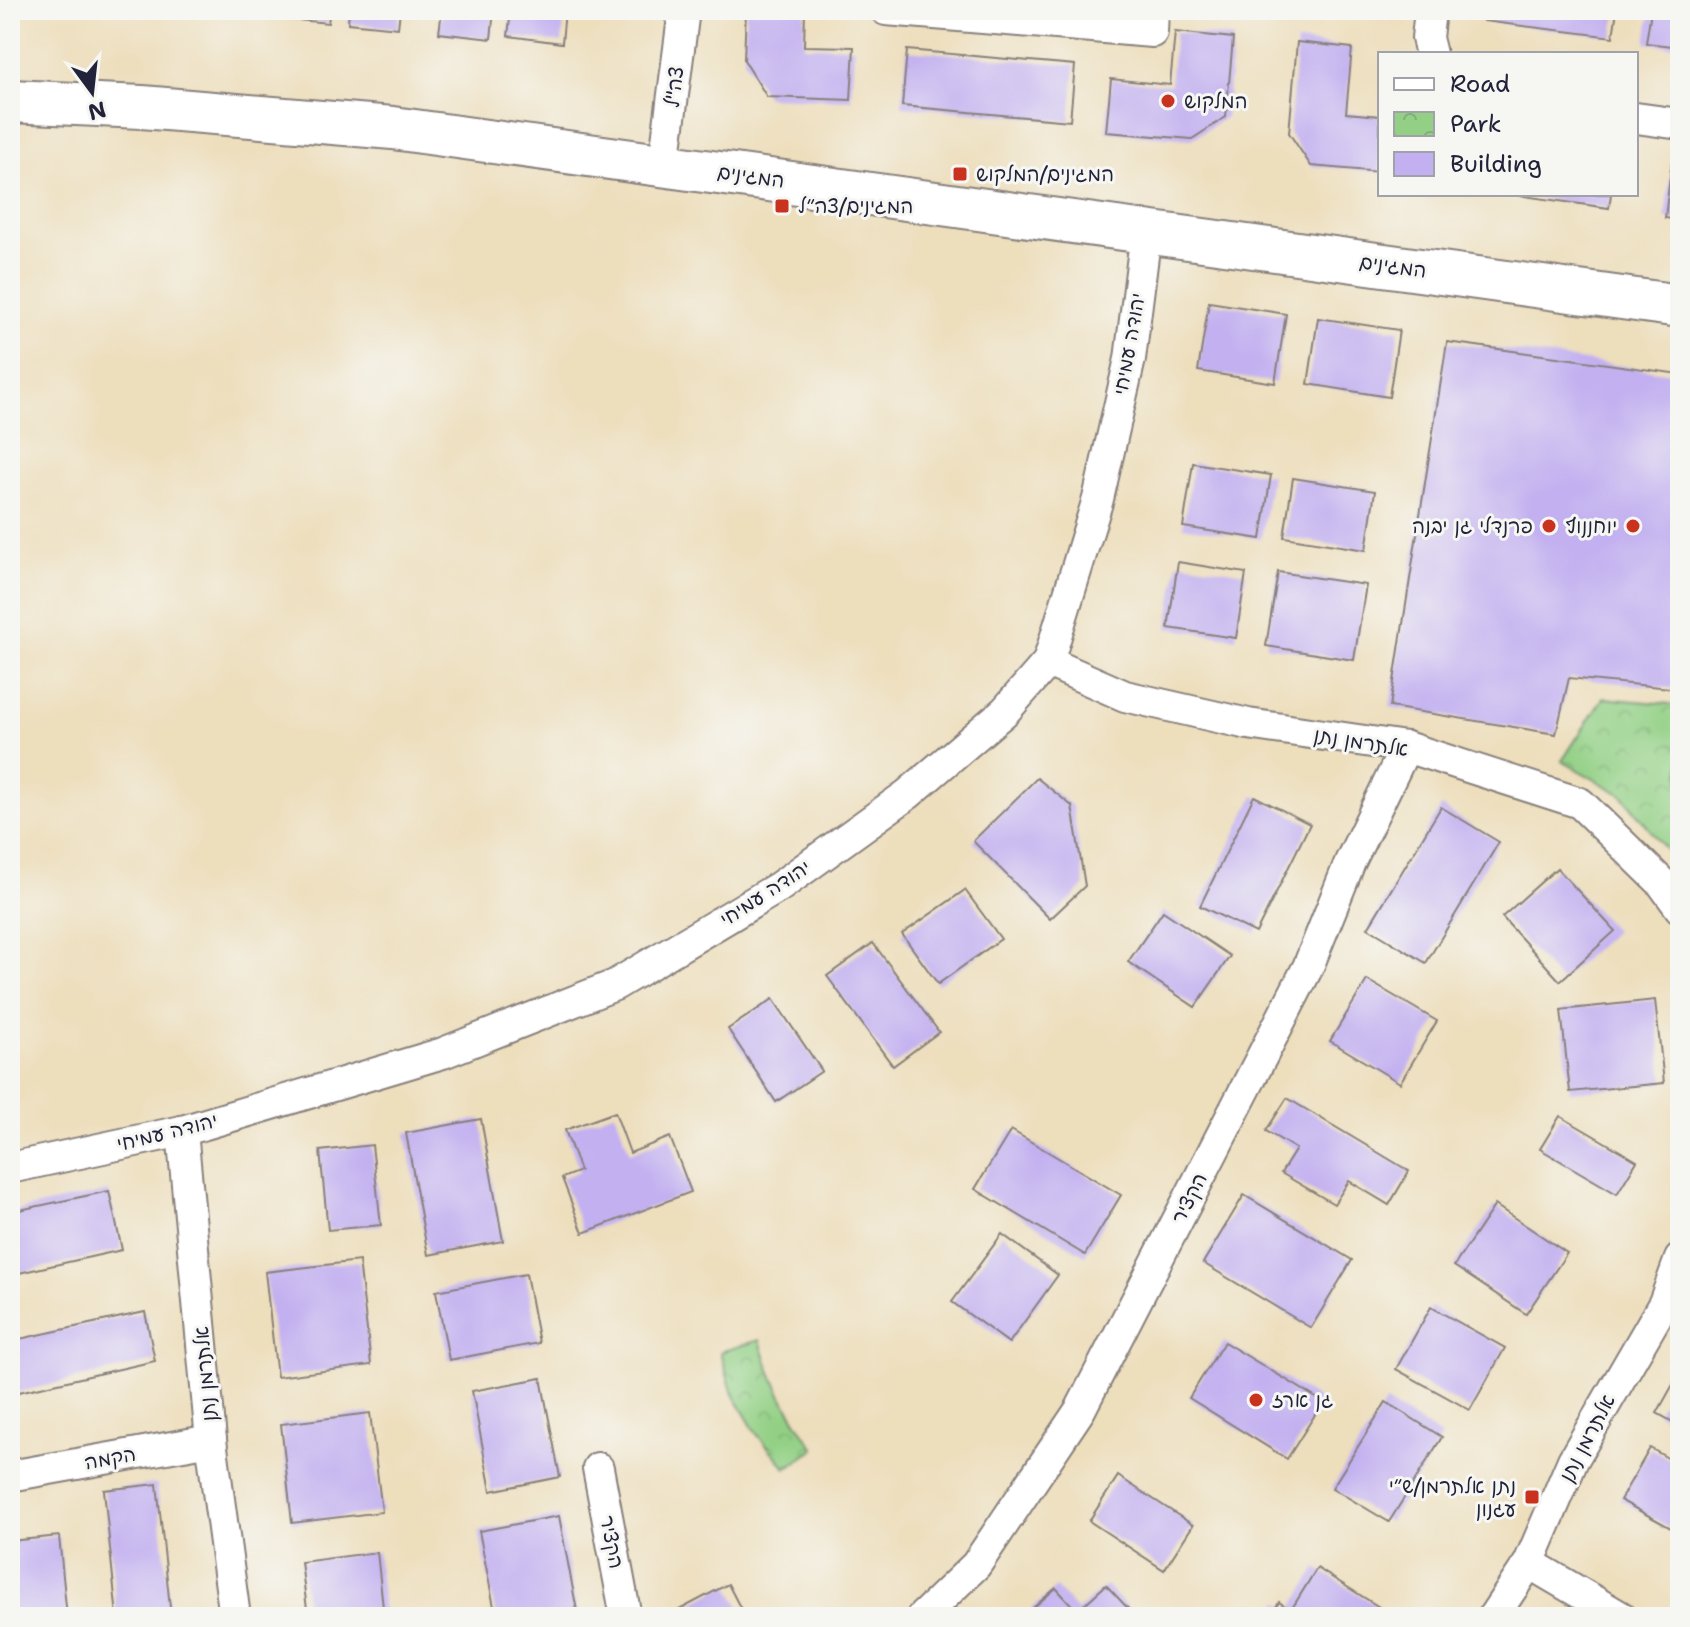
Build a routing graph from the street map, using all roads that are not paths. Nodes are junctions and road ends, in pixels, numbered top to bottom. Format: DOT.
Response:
graph roads {
  1 [pos="684,10"];
  2 [pos="886,10"];
  3 [pos="1153,10"];
  4 [pos="1430,10"];
  5 [pos="1430,52"];
  6 [pos="10,101"];
  7 [pos="1638,118"];
  8 [pos="1680,124"];
  9 [pos="664,164"];
  10 [pos="1146,232"];
  11 [pos="1680,306"];
  12 [pos="1048,662"];
  13 [pos="1406,747"];
  14 [pos="1680,908"];
  15 [pos="182,1131"];
  16 [pos="10,1168"];
  17 [pos="1680,1259"];
  18 [pos="1672,1307"];
  19 [pos="211,1440"];
  20 [pos="598,1468"];
  21 [pos="10,1476"];
  22 [pos="1529,1563"];
  23 [pos="235,1617"];
  24 [pos="626,1617"];
  25 [pos="922,1617"];
  26 [pos="1493,1617"];
  27 [pos="1621,1617"];
  1 -- 9 [label="street, צה\"ל"];
  2 -- 3 [label="street"];
  4 -- 5 [label="street"];
  6 -- 9 [label="street, המגינים"];
  7 -- 8 [label="street"];
  9 -- 10 [label="street, המגינים"];
  10 -- 11 [label="street, המגינים"];
  10 -- 12 [label="street, יהודה עמיחי"];
  12 -- 13 [label="street, אלתרמן נתן"];
  12 -- 15 [label="street, יהודה עמיחי"];
  13 -- 14 [label="street, אלתרמן נתן"];
  13 -- 25 [label="street, הקציר"];
  15 -- 16 [label="street, יהודה עמיחי"];
  15 -- 19 [label="street, אלתרמן נתן"];
  17 -- 18 [label="street, אלתרמן נתן"];
  18 -- 22 [label="street, אלתרמן נתן"];
  19 -- 21 [label="street, הקמה"];
  19 -- 23 [label="street, אלתרמן נתן"];
  20 -- 24 [label="street, הקציר"];
  22 -- 26 [label="street, אלתרמן נתן"];
  22 -- 27 [label="street"];
}
